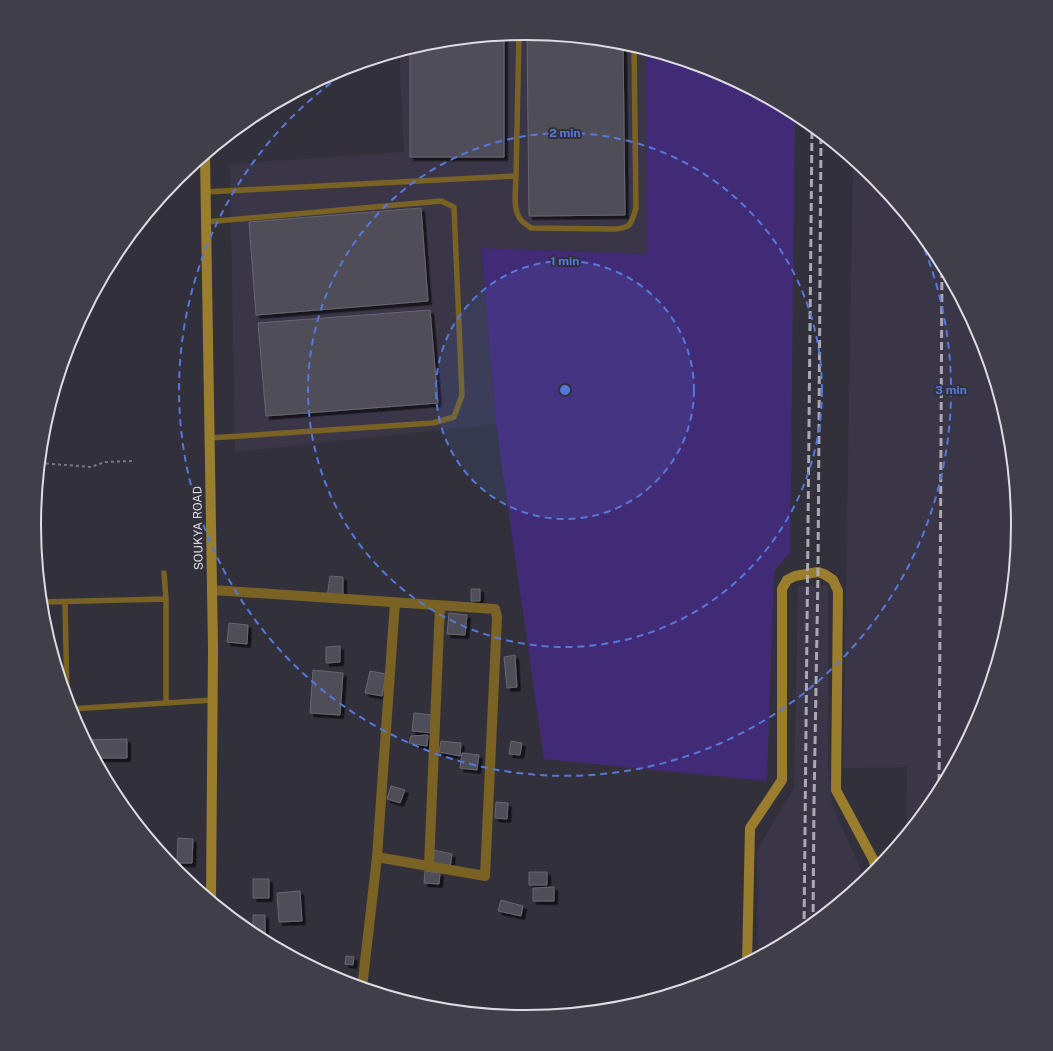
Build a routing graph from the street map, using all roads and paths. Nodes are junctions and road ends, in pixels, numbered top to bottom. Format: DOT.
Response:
graph roads {
  1 [pos="519,40"];
  2 [pos="634,52"];
  3 [pos="205,161"];
  4 [pos="516,176"];
  5 [pos="205,192"];
  6 [pos="206,222"];
  7 [pos="210,438"];
  8 [pos="133,461"];
  9 [pos="45,463"];
  10 [pos="164,573"];
  11 [pos="212,590"];
  12 [pos="166,600"];
  13 [pos="47,602"];
  14 [pos="65,602"];
  15 [pos="395,602"];
  16 [pos="440,605"];
  17 [pos="66,678"];
  18 [pos="212,700"];
  19 [pos="166,703"];
  20 [pos="77,708"];
  21 [pos="377,858"];
  22 [pos="875,864"];
  23 [pos="428,866"];
  24 [pos="211,895"];
  25 [pos="747,958"];
  26 [pos="363,982"];
  1 -- 4 [label="lane"];
  2 -- 4 [label="lane"];
  3 -- 5 [label="main road, SOUKYA ROAD"];
  4 -- 5 [label="lane"];
  5 -- 6 [label="main road, SOUKYA ROAD"];
  6 -- 7 [label="main road, SOUKYA ROAD"];
  6 -- 7 [label="lane"];
  7 -- 11 [label="main road, SOUKYA ROAD"];
  8 -- 9 [label="path"];
  10 -- 12 [label="lane"];
  11 -- 15 [label="street"];
  11 -- 18 [label="main road, SOUKYA ROAD"];
  12 -- 14 [label="lane"];
  12 -- 19 [label="lane"];
  13 -- 14 [label="lane"];
  14 -- 17 [label="lane"];
  15 -- 16 [label="street"];
  15 -- 21 [label="street"];
  16 -- 23 [label="street"];
  16 -- 23 [label="street"];
  18 -- 19 [label="lane"];
  18 -- 24 [label="main road, SOUKYA ROAD"];
  19 -- 20 [label="lane"];
  21 -- 23 [label="street"];
  21 -- 26 [label="street"];
  22 -- 25 [label="main road"];
}
